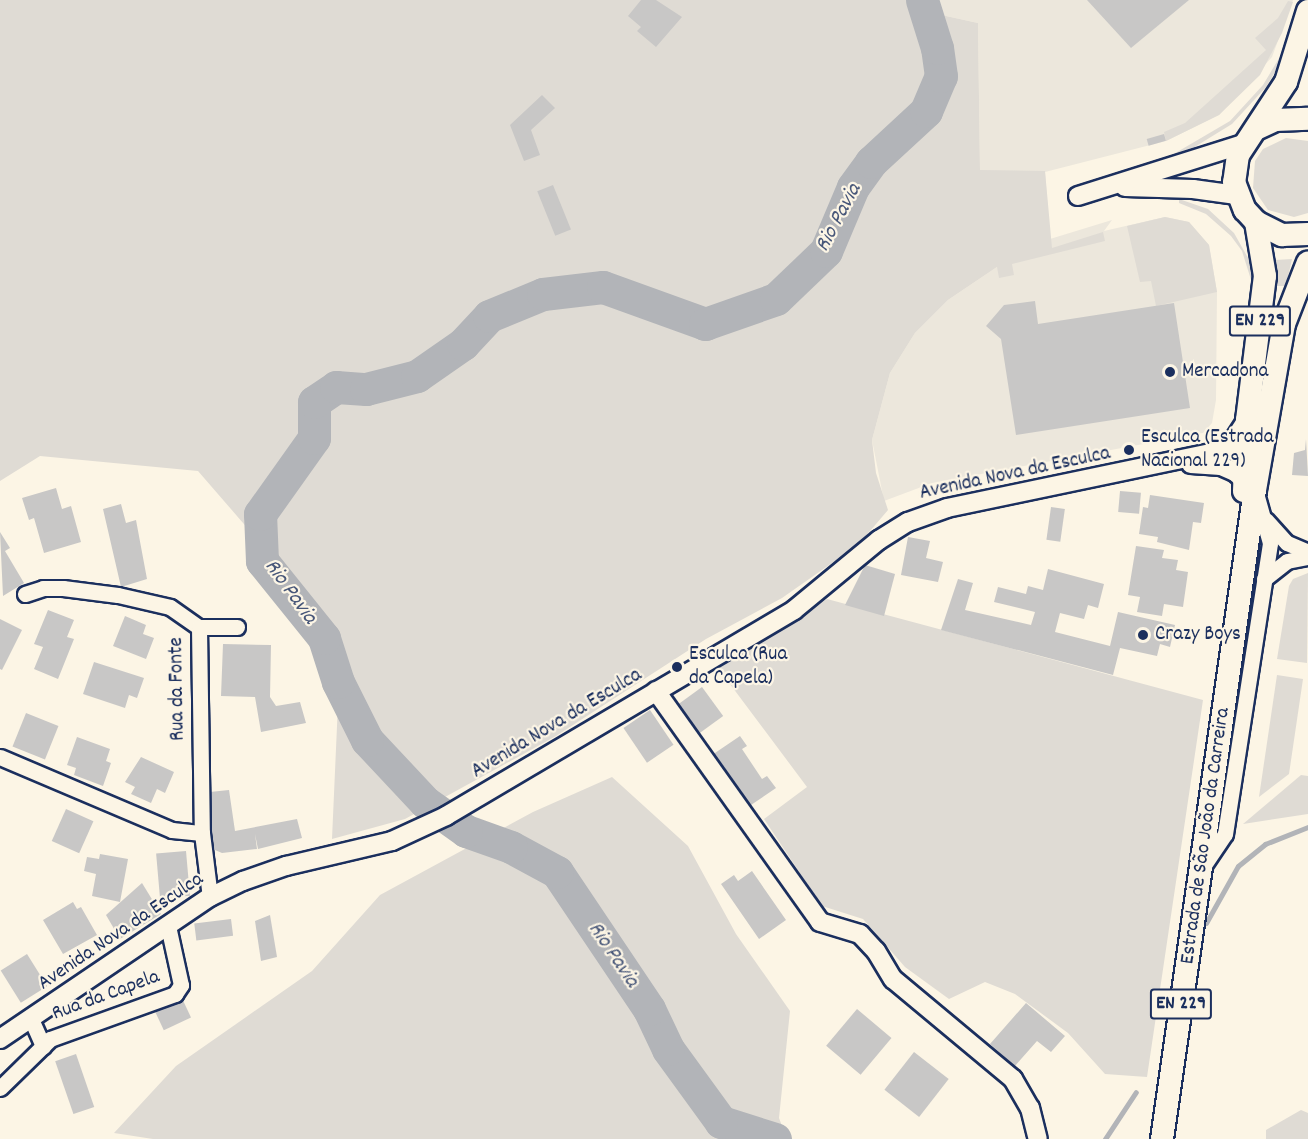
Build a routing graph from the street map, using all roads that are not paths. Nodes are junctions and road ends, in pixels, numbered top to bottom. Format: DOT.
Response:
graph roads {
  1 [pos="1308,11"];
  2 [pos="1308,119"];
  3 [pos="1252,136"];
  4 [pos="1114,187"];
  5 [pos="1237,195"];
  6 [pos="1078,196"];
  7 [pos="1256,222"];
  8 [pos="1308,234"];
  9 [pos="1308,262"];
  10 [pos="1247,420"];
  11 [pos="1177,463"];
  12 [pos="1249,490"];
  13 [pos="1266,520"];
  14 [pos="1308,554"];
  15 [pos="1264,579"];
  16 [pos="25,594"];
  17 [pos="199,627"];
  18 [pos="237,627"];
  19 [pos="656,691"];
  20 [pos="0,757"];
  21 [pos="202,833"];
  22 [pos="1201,869"];
  23 [pos="210,897"];
  24 [pos="168,926"];
  25 [pos="31,1019"];
  26 [pos="0,1039"];
  27 [pos="43,1046"];
  28 [pos="0,1088"];
  29 [pos="1038,1139"];
  30 [pos="1162,1139"];
  1 -- 3 [label="main road"];
  2 -- 3 [label="main road"];
  3 -- 4 [label="street"];
  3 -- 5 [label="main road"];
  4 -- 5 [label="street"];
  4 -- 6 [label="street"];
  5 -- 7 [label="main road, EN 229"];
  7 -- 8 [label="main road, EN 229"];
  7 -- 10 [label="main road, Estrada de São João da Carreira / EN 229"];
  9 -- 12 [label="main road, Estrada de São João da Carreira / EN 229"];
  10 -- 11 [label="street, Avenida Nova da Esculca"];
  10 -- 12 [label="main road, Estrada de São João da Carreira / EN 229"];
  11 -- 12 [label="street, Avenida Nova da Esculca"];
  11 -- 19 [label="street, Avenida Nova da Esculca"];
  12 -- 13 [label="street"];
  12 -- 22 [label="main road, Estrada de São João da Carreira / EN 229"];
  13 -- 14 [label="street"];
  13 -- 15 [label="street"];
  14 -- 15 [label="street"];
  15 -- 22 [label="street"];
  16 -- 17 [label="street, Rua da Fonte"];
  17 -- 18 [label="street"];
  17 -- 21 [label="street, Rua da Fonte"];
  19 -- 23 [label="street, Avenida Nova da Esculca"];
  19 -- 29 [label="street"];
  20 -- 21 [label="street"];
  21 -- 23 [label="street, Rua da Fonte"];
  22 -- 30 [label="main road, Estrada de São João da Carreira / EN 229"];
  23 -- 24 [label="street, Avenida Nova da Esculca"];
  24 -- 25 [label="street, Avenida Nova da Esculca"];
  24 -- 27 [label="street, Rua da Capela"];
  25 -- 26 [label="street, Avenida Nova da Esculca"];
  25 -- 27 [label="street"];
  27 -- 28 [label="street, Rua da Capela"];
}
